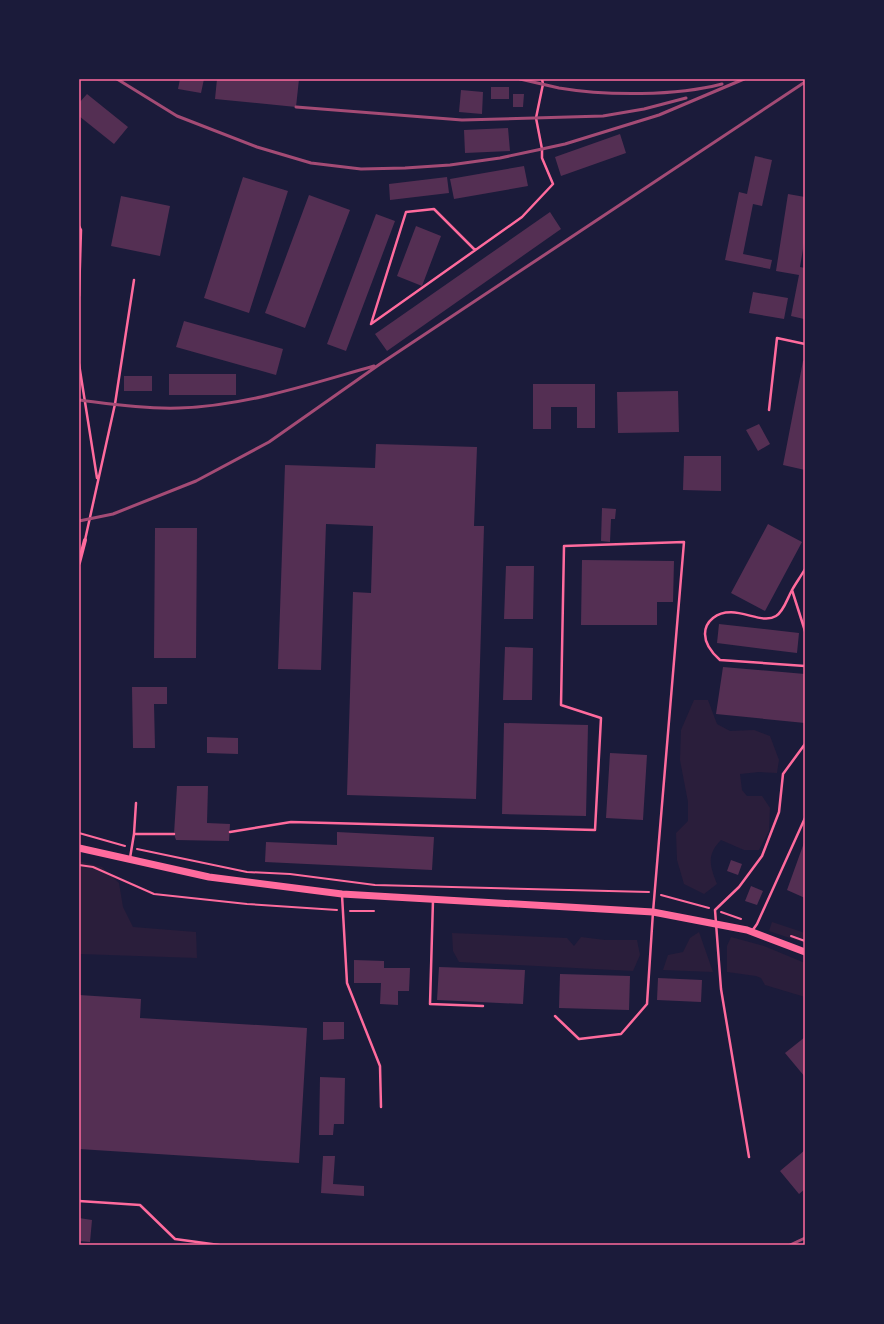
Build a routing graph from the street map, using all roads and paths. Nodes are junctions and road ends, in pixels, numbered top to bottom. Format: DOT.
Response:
graph roads {
  1 [pos="542,79"];
  2 [pos="79,226"];
  3 [pos="475,250"];
  4 [pos="134,280"];
  5 [pos="79,296"];
  6 [pos="805,344"];
  7 [pos="79,364"];
  8 [pos="769,410"];
  9 [pos="98,481"];
  10 [pos="86,540"];
  11 [pos="79,563"];
  12 [pos="805,569"];
  13 [pos="792,590"];
  14 [pos="805,631"];
  15 [pos="805,666"];
  16 [pos="805,744"];
  17 [pos="136,803"];
  18 [pos="805,818"];
  19 [pos="230,832"];
  20 [pos="79,833"];
  21 [pos="134,834"];
  22 [pos="174,834"];
  23 [pos="79,848"];
  24 [pos="132,848"];
  25 [pos="130,859"];
  26 [pos="79,865"];
  27 [pos="342,894"];
  28 [pos="655,894"];
  29 [pos="433,899"];
  30 [pos="715,910"];
  31 [pos="343,911"];
  32 [pos="374,911"];
  33 [pos="653,912"];
  34 [pos="716,924"];
  35 [pos="757,924"];
  36 [pos="752,932"];
  37 [pos="784,934"];
  38 [pos="805,941"];
  39 [pos="805,952"];
  40 [pos="483,1006"];
  41 [pos="555,1016"];
  42 [pos="381,1107"];
  43 [pos="750,1157"];
  44 [pos="79,1201"];
  45 [pos="219,1245"];
  1 -- 3 [label="lane"];
  2 -- 5 [label="lane"];
  3 -- 3 [label="lane"];
  4 -- 9 [label="lane"];
  6 -- 8 [label="lane"];
  7 -- 9 [label="lane"];
  9 -- 10 [label="lane"];
  10 -- 11 [label="street"];
  12 -- 13 [label="lane"];
  13 -- 14 [label="lane"];
  13 -- 15 [label="lane"];
  16 -- 30 [label="lane"];
  17 -- 21 [label="lane"];
  18 -- 35 [label="lane"];
  19 -- 28 [label="lane"];
  20 -- 24 [label="path"];
  21 -- 22 [label="lane"];
  21 -- 24 [label="lane"];
  23 -- 25 [label="main road"];
  24 -- 25 [label="lane"];
  24 -- 28 [label="path"];
  25 -- 27 [label="main road"];
  26 -- 31 [label="path"];
  27 -- 29 [label="main road"];
  27 -- 31 [label="lane"];
  28 -- 30 [label="path"];
  28 -- 33 [label="lane"];
  29 -- 33 [label="main road"];
  29 -- 40 [label="lane"];
  30 -- 34 [label="lane"];
  30 -- 35 [label="path"];
  31 -- 32 [label="path"];
  31 -- 42 [label="lane"];
  33 -- 34 [label="main road"];
  33 -- 41 [label="lane"];
  34 -- 36 [label="main road"];
  34 -- 43 [label="lane"];
  35 -- 36 [label="lane"];
  36 -- 39 [label="main road"];
  37 -- 38 [label="path"];
  44 -- 45 [label="lane"];
}
